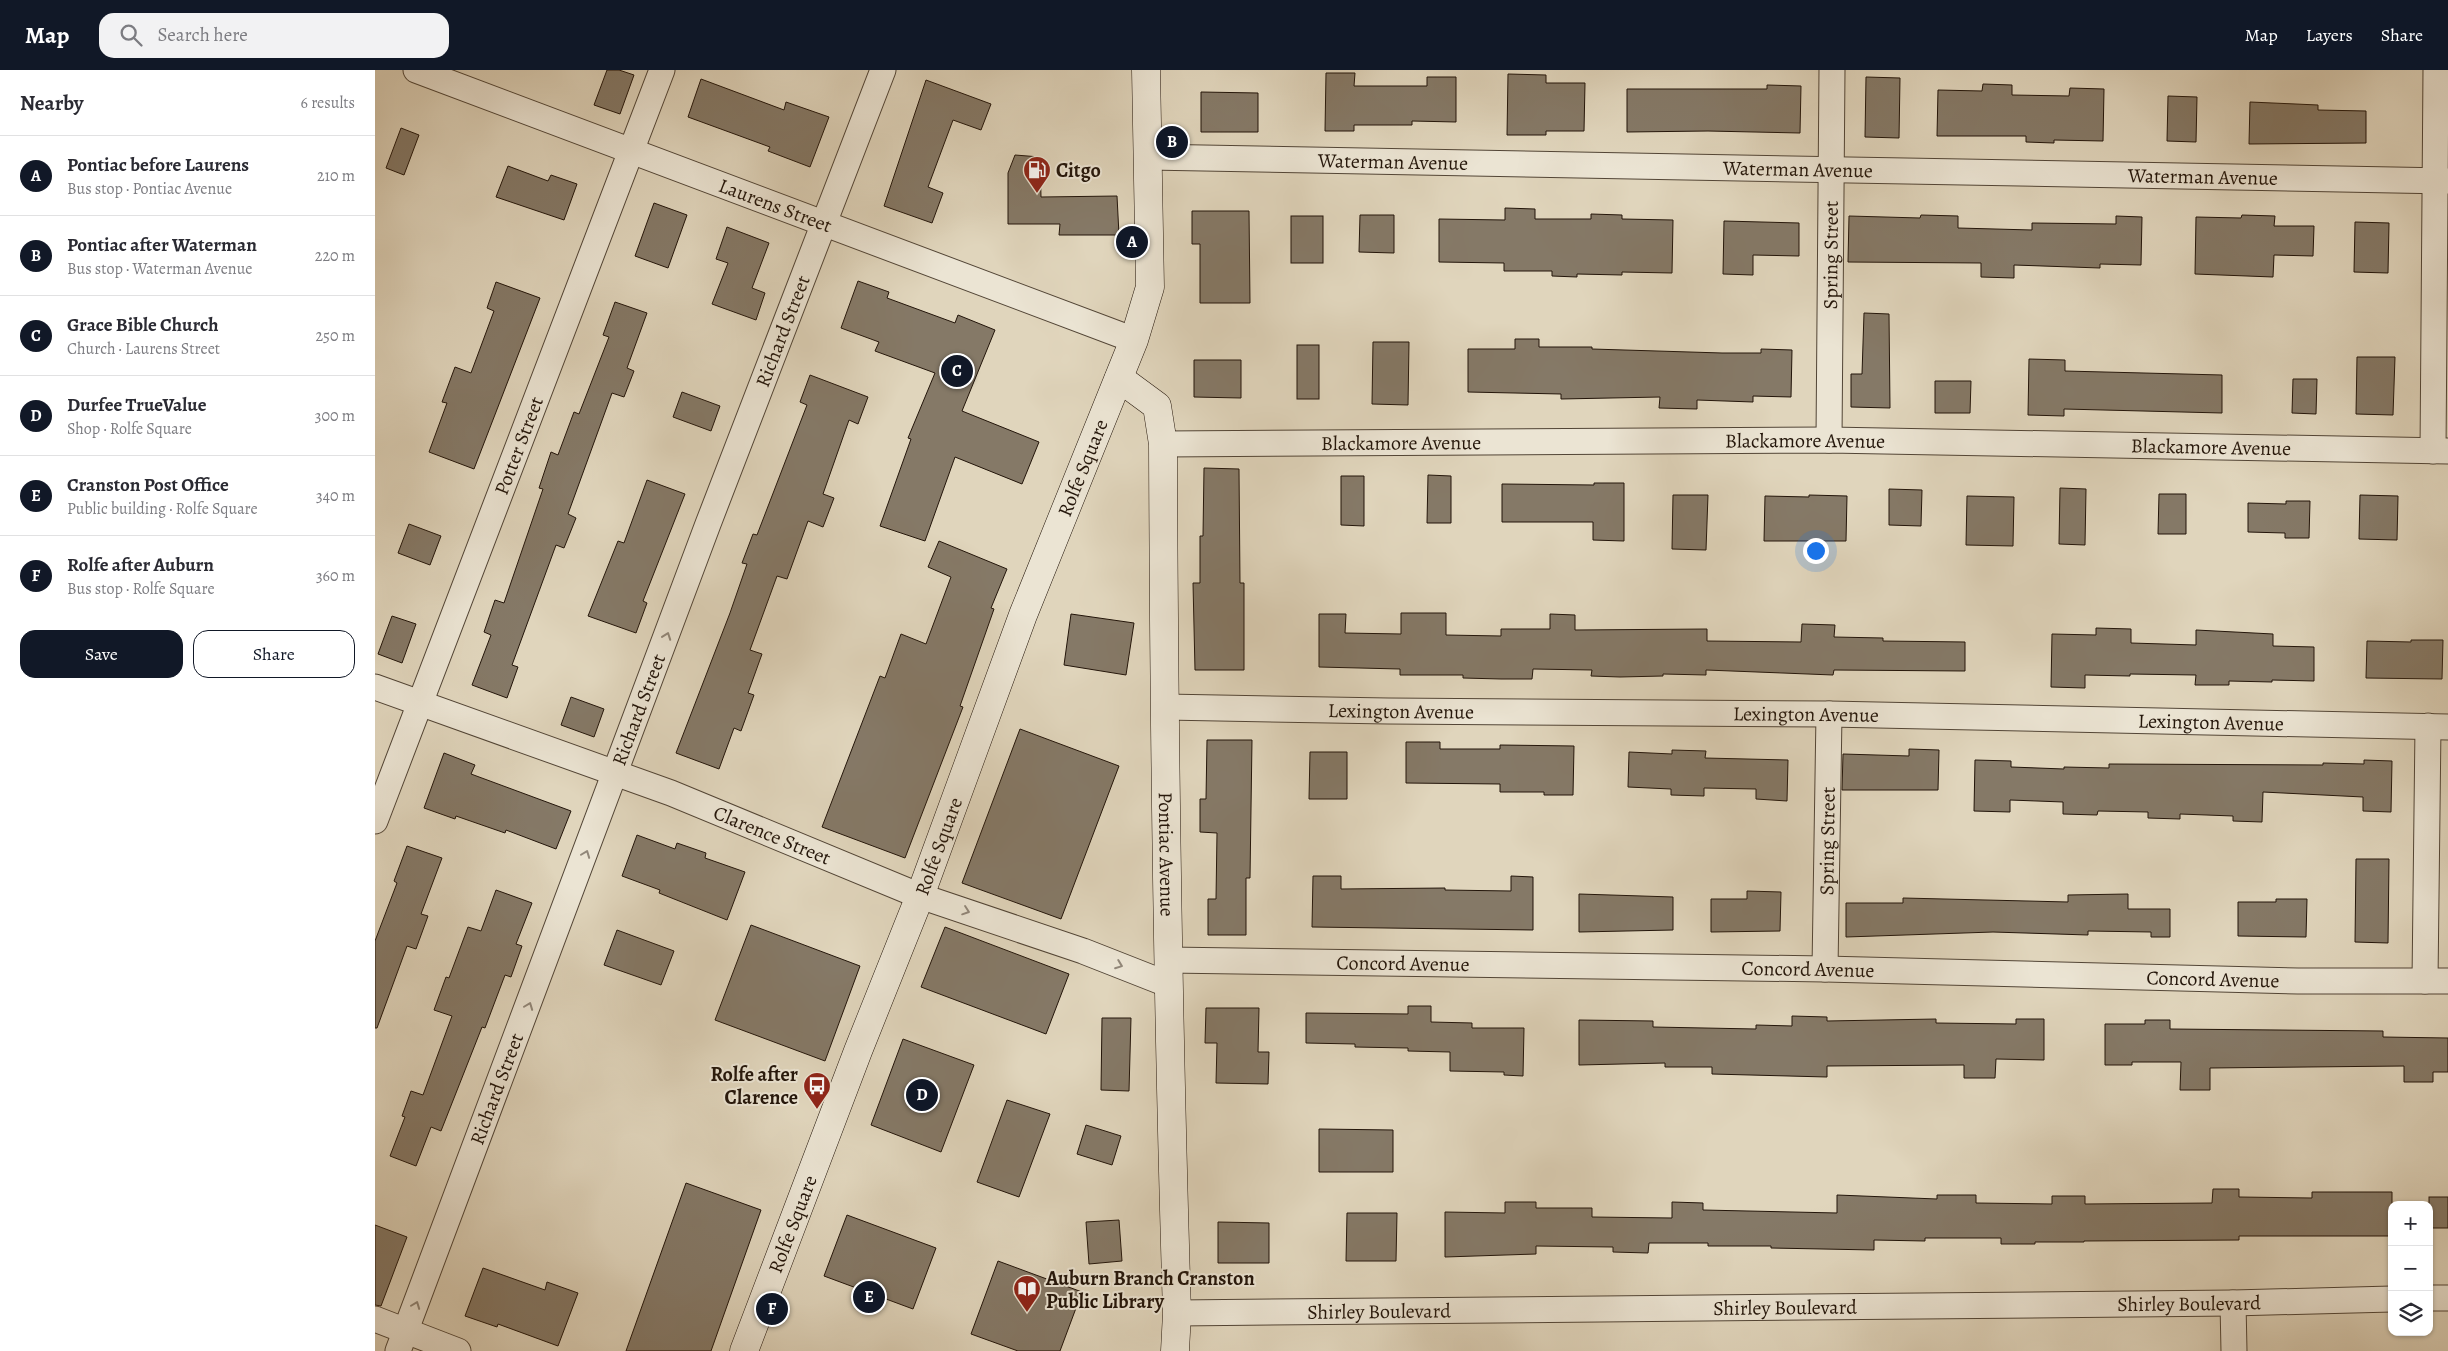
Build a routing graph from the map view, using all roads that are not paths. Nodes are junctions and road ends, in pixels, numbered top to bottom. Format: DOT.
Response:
graph roads {
  1 [pos="415,70"];
  2 [pos="662,70"];
  3 [pos="883,70"];
  4 [pos="1146,70"];
  5 [pos="1832,70"];
  6 [pos="2436,70"];
  7 [pos="632,151"];
  8 [pos="1148,157"];
  9 [pos="1831,170"];
  10 [pos="2441,181"];
  11 [pos="825,224"];
  12 [pos="1134,340"];
  13 [pos="1119,378"];
  14 [pos="1829,440"];
  15 [pos="1163,444"];
  16 [pos="2441,451"];
  17 [pos="375,687"];
  18 [pos="421,703"];
  19 [pos="1165,707"];
  20 [pos="1829,714"];
  21 [pos="2438,727"];
  22 [pos="616,774"];
  23 [pos="375,821"];
  24 [pos="920,896"];
  25 [pos="1825,968"];
  26 [pos="1167,972"];
  27 [pos="2436,981"];
  28 [pos="2433,1298"];
  29 [pos="2448,1298"];
  30 [pos="2388,1299"];
  31 [pos="2233,1303"];
  32 [pos="1177,1313"];
  33 [pos="375,1319"];
  34 [pos="403,1341"];
  35 [pos="458,1351"];
  36 [pos="744,1351"];
  37 [pos="1175,1351"];
  38 [pos="2234,1351"];
  1 -- 7 [label="street, Laurens Street"];
  2 -- 7 [label="street, Potter Street"];
  3 -- 11 [label="street, Richard Street"];
  4 -- 8 [label="main road"];
  5 -- 9 [label="street, Spring Street"];
  6 -- 10 [label="street"];
  7 -- 11 [label="street, Laurens Street"];
  7 -- 18 [label="street, Potter Street"];
  8 -- 9 [label="street, Waterman Avenue"];
  8 -- 12 [label="main road"];
  9 -- 10 [label="street, Waterman Avenue"];
  9 -- 14 [label="street, Spring Street"];
  10 -- 16 [label="street"];
  11 -- 12 [label="street, Laurens Street"];
  22 -- 11 [label="street, Richard Street, one-way"];
  12 -- 13 [label="main road, Rolfe Square"];
  13 -- 15 [label="main road, Pontiac Avenue"];
  13 -- 24 [label="main road, Rolfe Square"];
  14 -- 15 [label="street, Blackamore Avenue"];
  14 -- 16 [label="street, Blackamore Avenue"];
  15 -- 19 [label="main road, Pontiac Avenue"];
  17 -- 18 [label="street, Clarence Street"];
  18 -- 22 [label="street, Clarence Street"];
  18 -- 23 [label="street, Potter Street"];
  19 -- 20 [label="street, Lexington Avenue"];
  19 -- 26 [label="main road, Pontiac Avenue"];
  20 -- 21 [label="street, Lexington Avenue"];
  20 -- 25 [label="street, Spring Street"];
  21 -- 27 [label="street"];
  22 -- 24 [label="street, Clarence Street"];
  34 -- 22 [label="street, Richard Street, one-way"];
  24 -- 26 [label="street, Clarence Street, one-way"];
  24 -- 36 [label="main road, Rolfe Square"];
  25 -- 26 [label="street, Concord Avenue"];
  25 -- 27 [label="street, Concord Avenue"];
  26 -- 32 [label="main road, Pontiac Avenue"];
  28 -- 29 [label="street"];
  30 -- 31 [label="street, Shirley Boulevard"];
  31 -- 32 [label="street, Shirley Boulevard"];
  31 -- 38 [label="street"];
  32 -- 37 [label="main road, Pontiac Avenue"];
  33 -- 34 [label="street"];
  34 -- 35 [label="street"];
}
